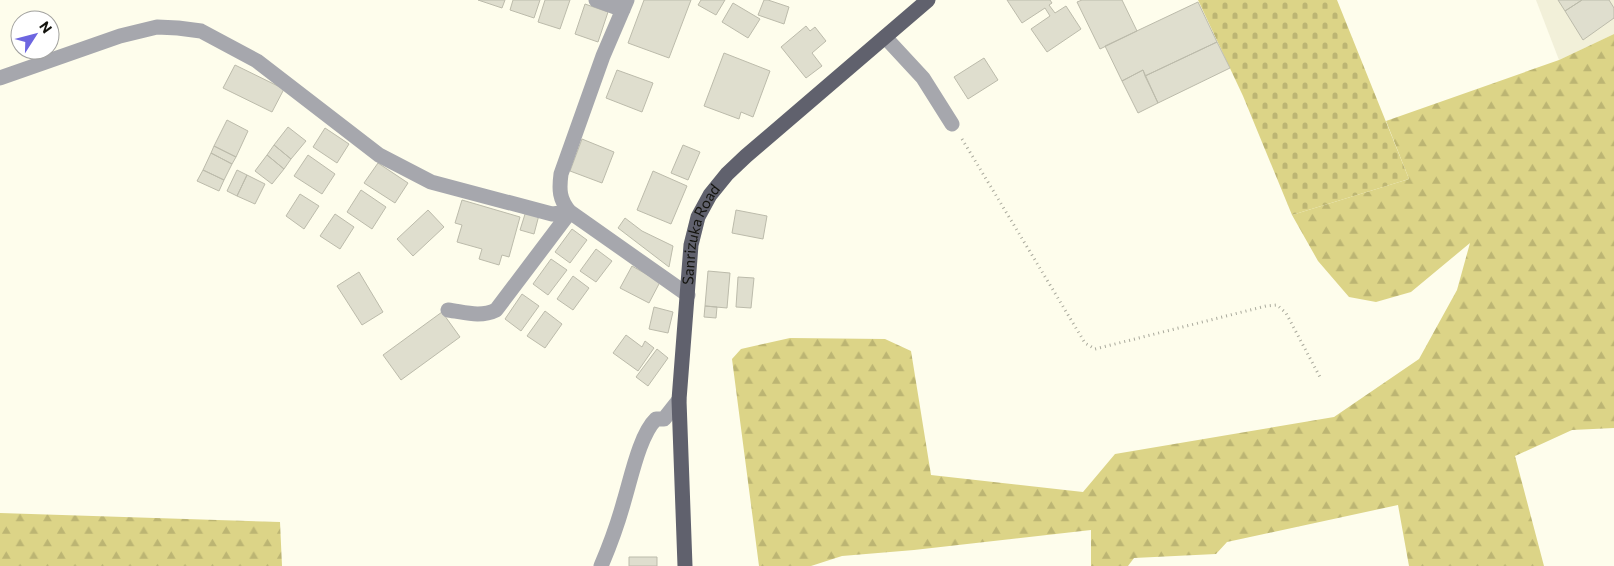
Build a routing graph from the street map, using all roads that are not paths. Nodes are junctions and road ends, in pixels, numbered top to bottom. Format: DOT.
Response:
graph roads {
  1 [pos="596,0"];
  2 [pos="928,0"];
  3 [pos="625,5"];
  4 [pos="885,37"];
  5 [pos="0,78"];
  6 [pos="952,124"];
  7 [pos="570,212"];
  8 [pos="688,295"];
  9 [pos="448,310"];
  10 [pos="679,400"];
  11 [pos="601,566"];
  12 [pos="685,566"];
  1 -- 3 [label="street"];
  2 -- 4 [label="main road, Sanrizuka Road"];
  3 -- 7 [label="street"];
  4 -- 6 [label="street"];
  4 -- 8 [label="main road, Sanrizuka Road"];
  5 -- 7 [label="street"];
  7 -- 8 [label="street"];
  7 -- 9 [label="street"];
  8 -- 10 [label="main road, Sanrizuka Road"];
  10 -- 11 [label="street"];
  10 -- 12 [label="main road, Sanrizuka Road"];
}
